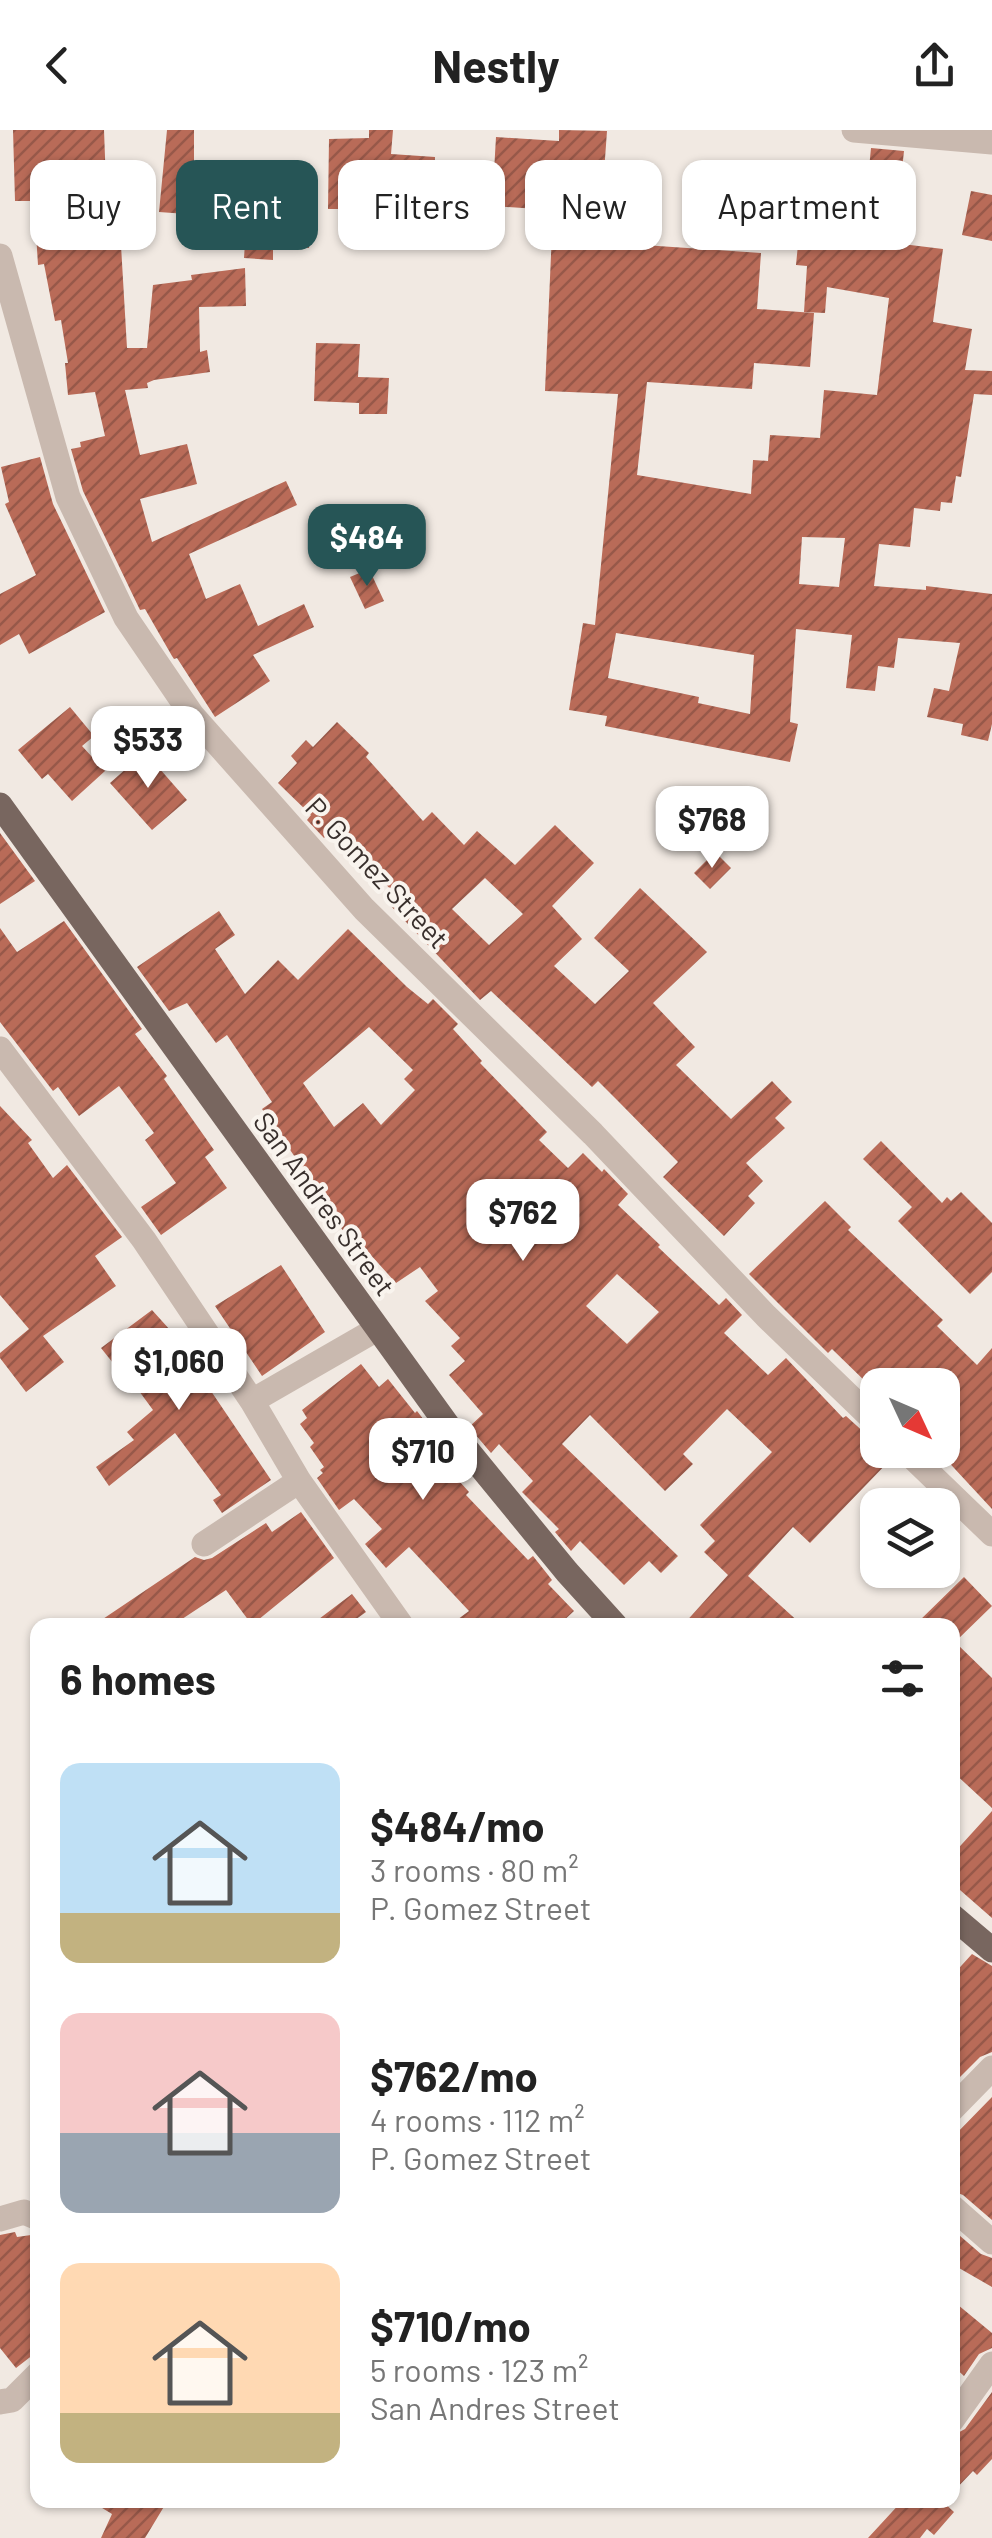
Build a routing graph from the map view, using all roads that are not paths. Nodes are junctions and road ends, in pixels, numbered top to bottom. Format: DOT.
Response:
graph roads {
  1 [pos="854,130"];
  2 [pos="992,142"];
  3 [pos="0,256"];
  4 [pos="0,806"];
  5 [pos="0,1049"];
  6 [pos="377,1329"];
  7 [pos="252,1401"];
  8 [pos="860,1407"];
  9 [pos="924,1468"];
  10 [pos="300,1481"];
  11 [pos="992,1534"];
  12 [pos="204,1544"];
  13 [pos="395,1618"];
  14 [pos="608,1618"];
  15 [pos="960,1923"];
  16 [pos="992,1950"];
  17 [pos="992,2068"];
  18 [pos="960,2101"];
  19 [pos="960,2214"];
  20 [pos="30,2215"];
  21 [pos="0,2219"];
  22 [pos="992,2242"];
  23 [pos="992,2364"];
  24 [pos="30,2382"];
  25 [pos="0,2402"];
  26 [pos="960,2409"];
  1 -- 2 [label="street"];
  3 -- 8 [label="street, P. Gomez Street"];
  4 -- 6 [label="main road, San Andres Street"];
  5 -- 7 [label="street"];
  6 -- 7 [label="street"];
  6 -- 14 [label="main road, San Andres Street"];
  7 -- 10 [label="street"];
  9 -- 11 [label="street"];
  10 -- 12 [label="street"];
  10 -- 13 [label="street"];
  15 -- 16 [label="main road"];
  17 -- 18 [label="street"];
  19 -- 22 [label="street"];
  20 -- 21 [label="street"];
  23 -- 26 [label="street"];
  24 -- 25 [label="street"];
}
